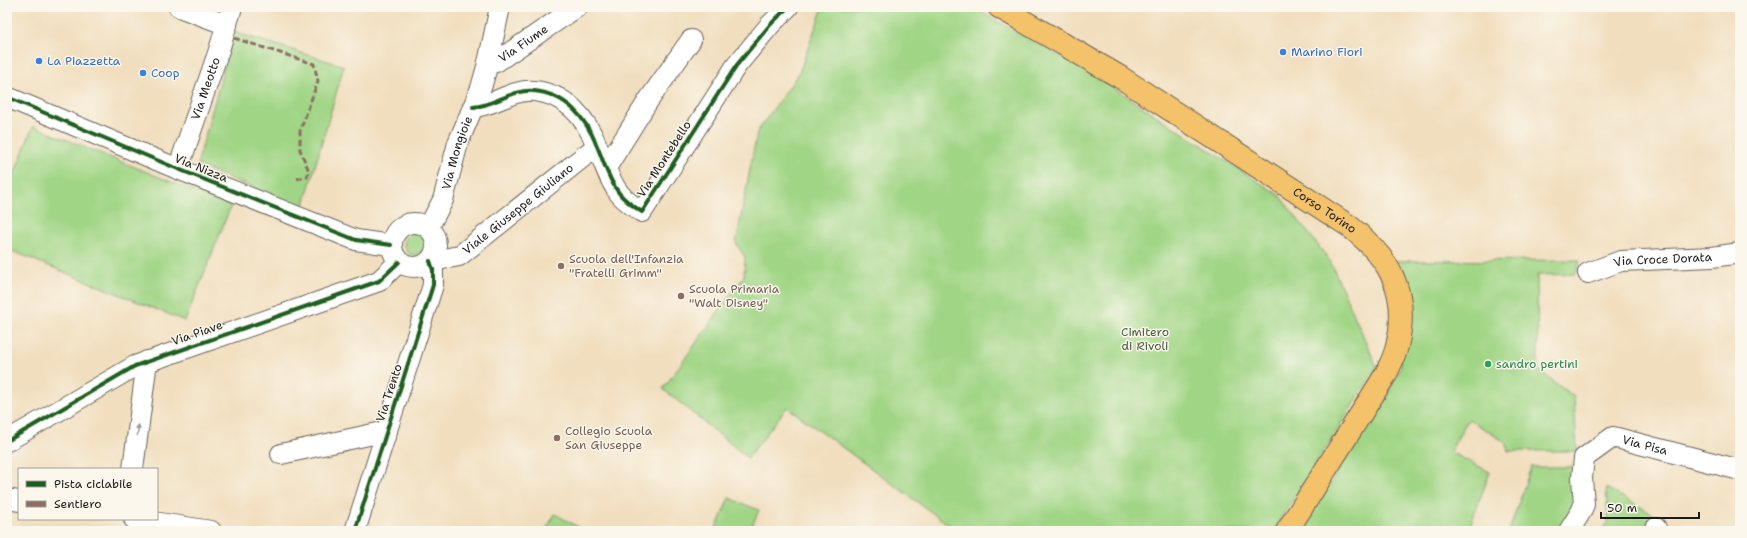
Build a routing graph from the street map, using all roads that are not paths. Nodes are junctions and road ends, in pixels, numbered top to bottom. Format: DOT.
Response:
graph roads {
  1 [pos="179,7"];
  2 [pos="500,7"];
  3 [pos="577,7"];
  4 [pos="788,7"];
  5 [pos="999,7"];
  6 [pos="229,16"];
  7 [pos="691,40"];
  8 [pos="488,63"];
  9 [pos="7,97"];
  10 [pos="473,107"];
  11 [pos="597,146"];
  12 [pos="606,168"];
  13 [pos="178,169"];
  14 [pos="428,228"];
  15 [pos="1740,253"];
  16 [pos="395,254"];
  17 [pos="431,259"];
  18 [pos="1588,273"];
  19 [pos="147,361"];
  20 [pos="387,432"];
  21 [pos="7,441"];
  22 [pos="281,454"];
  23 [pos="133,468"];
  24 [pos="1740,470"];
  25 [pos="7,499"];
  26 [pos="18,501"];
  27 [pos="126,520"];
  28 [pos="140,520"];
  29 [pos="125,531"];
  30 [pos="211,531"];
  31 [pos="356,531"];
  32 [pos="1287,531"];
  33 [pos="1569,531"];
  1 -- 6 [label="street"];
  2 -- 8 [label="street, Via Mongioie"];
  3 -- 8 [label="street, Via Fiume"];
  4 -- 12 [label="street, Via Montebello"];
  5 -- 32 [label="main road, Corso Torino"];
  6 -- 13 [label="street, Via Meotto"];
  7 -- 12 [label="street"];
  8 -- 10 [label="street, Via Mongioie"];
  9 -- 13 [label="street, Via Nizza"];
  10 -- 11 [label="street, Via Montebello"];
  10 -- 14 [label="street, Via Mongioie"];
  11 -- 12 [label="street, Via Montebello"];
  11 -- 17 [label="street, Viale Giuseppe Giuliano"];
  13 -- 16 [label="street, Via Nizza"];
  14 -- 16 [label="street"];
  14 -- 17 [label="street"];
  15 -- 18 [label="street, Via Croce Dorata"];
  16 -- 17 [label="street"];
  16 -- 19 [label="street, Via Piave"];
  17 -- 20 [label="street, Via Trento"];
  19 -- 21 [label="street, Via Piave"];
  23 -- 19 [label="street, one-way"];
  20 -- 22 [label="street, Via Trento"];
  20 -- 31 [label="street, Via Trento"];
  24 -- 33 [label="street, Via Pisa"];
  25 -- 26 [label="street"];
  27 -- 29 [label="street"];
  28 -- 30 [label="street"];
}
